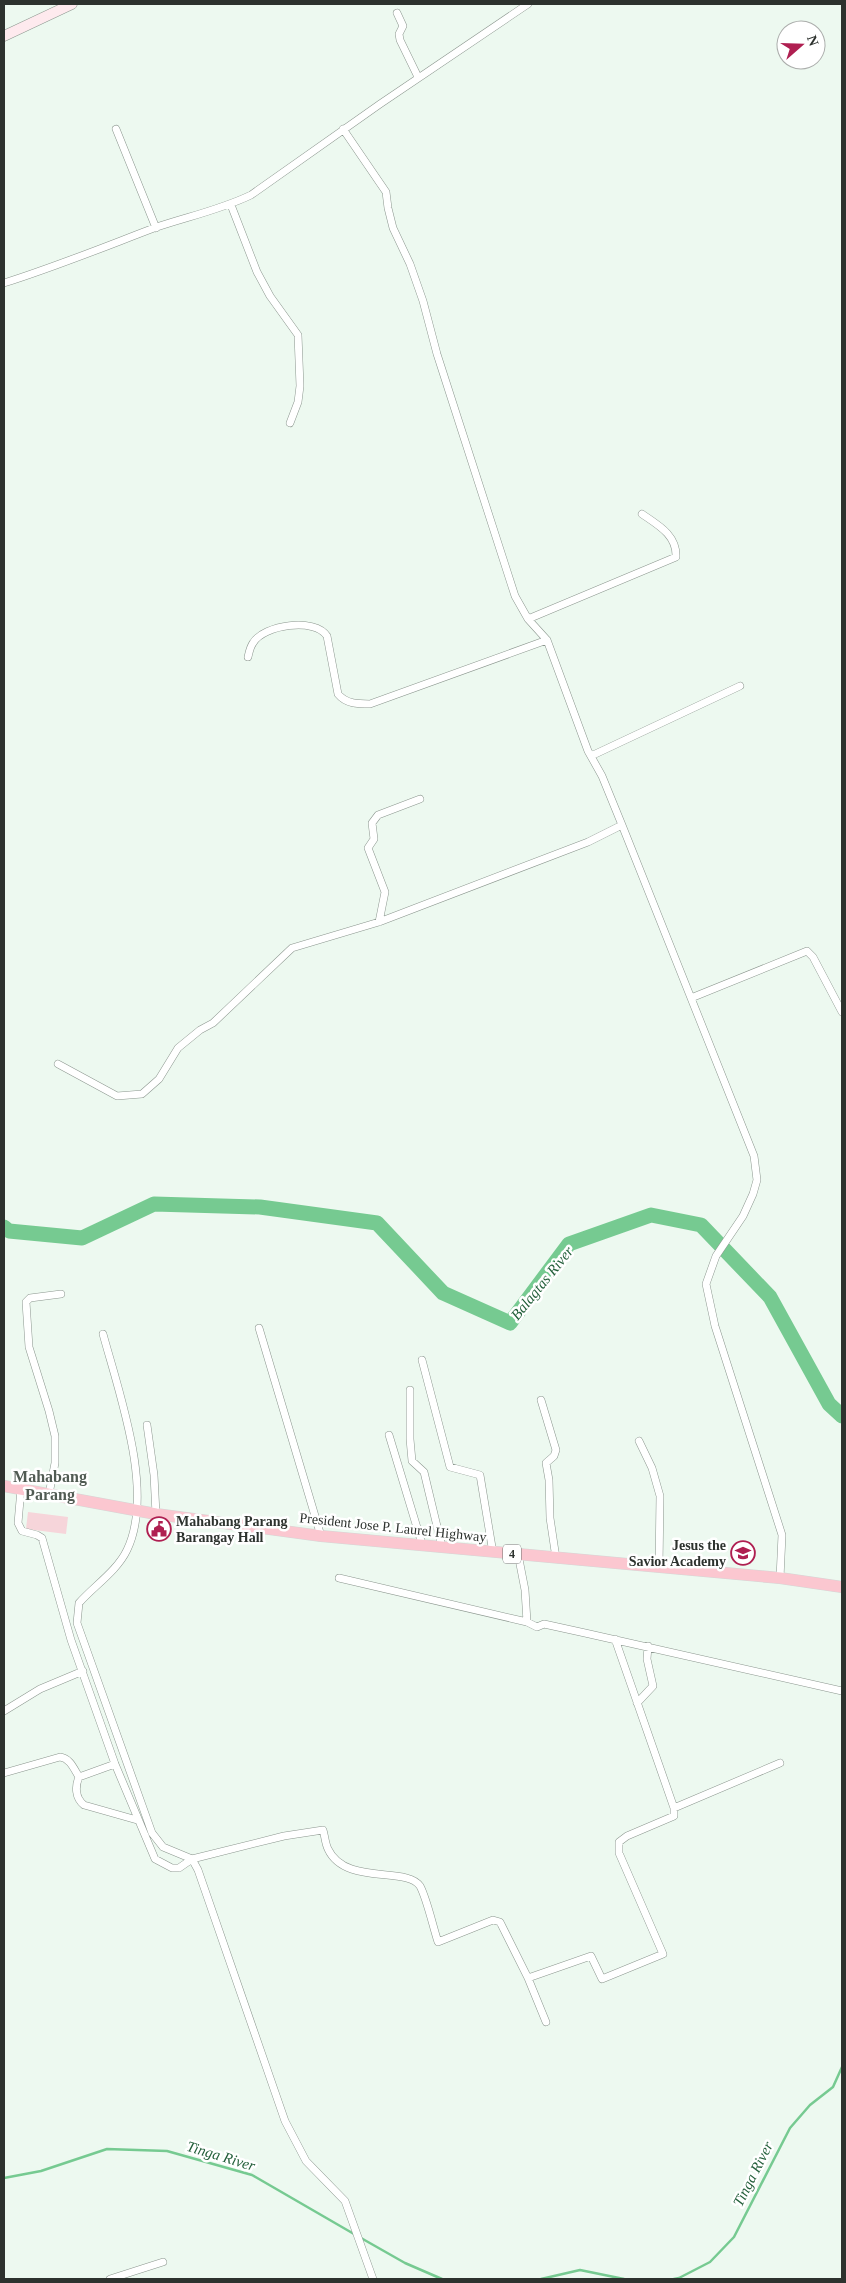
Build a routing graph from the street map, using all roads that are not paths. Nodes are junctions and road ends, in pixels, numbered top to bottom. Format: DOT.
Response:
graph roads {
  1 [pos="72,4"];
  2 [pos="528,4"];
  3 [pos="397,13"];
  4 [pos="4,36"];
  5 [pos="418,77"];
  6 [pos="116,129"];
  7 [pos="343,129"];
  8 [pos="231,205"];
  9 [pos="156,228"];
  10 [pos="4,283"];
  11 [pos="290,423"];
  12 [pos="642,514"];
  13 [pos="528,619"];
  14 [pos="547,640"];
  15 [pos="248,658"];
  16 [pos="740,686"];
  17 [pos="591,756"];
  18 [pos="420,799"];
  19 [pos="622,825"];
  20 [pos="379,922"];
  21 [pos="691,998"];
  22 [pos="842,1012"];
  23 [pos="58,1064"];
  24 [pos="61,1294"];
  25 [pos="259,1328"];
  26 [pos="103,1334"];
  27 [pos="422,1360"];
  28 [pos="410,1390"];
  29 [pos="541,1400"];
  30 [pos="147,1425"];
  31 [pos="388,1435"];
  32 [pos="639,1442"];
  33 [pos="4,1486"];
  34 [pos="21,1489"];
  35 [pos="49,1494"];
  36 [pos="136,1510"];
  37 [pos="156,1514"];
  38 [pos="321,1536"];
  39 [pos="422,1544"];
  40 [pos="442,1547"];
  41 [pos="493,1553"];
  42 [pos="518,1554"];
  43 [pos="556,1558"];
  44 [pos="659,1568"];
  45 [pos="339,1578"];
  46 [pos="780,1578"];
  47 [pos="842,1587"];
  48 [pos="527,1622"];
  49 [pos="615,1639"];
  50 [pos="648,1646"];
  51 [pos="83,1671"];
  52 [pos="842,1692"];
  53 [pos="637,1703"];
  54 [pos="4,1711"];
  55 [pos="780,1763"];
  56 [pos="114,1764"];
  57 [pos="4,1773"];
  58 [pos="79,1777"];
  59 [pos="674,1808"];
  60 [pos="138,1820"];
  61 [pos="192,1859"];
  62 [pos="528,1978"];
  63 [pos="546,2022"];
  64 [pos="163,2262"];
  65 [pos="110,2279"];
  66 [pos="373,2279"];
  1 -- 4 [label="main road"];
  2 -- 5 [label="street"];
  3 -- 5 [label="street"];
  5 -- 7 [label="street"];
  6 -- 9 [label="street"];
  7 -- 8 [label="street"];
  7 -- 13 [label="street"];
  8 -- 9 [label="street"];
  8 -- 11 [label="street"];
  9 -- 10 [label="street"];
  12 -- 13 [label="street"];
  13 -- 14 [label="street"];
  14 -- 15 [label="street"];
  14 -- 17 [label="street"];
  16 -- 17 [label="street"];
  17 -- 19 [label="street"];
  18 -- 20 [label="street"];
  19 -- 20 [label="street"];
  19 -- 21 [label="street"];
  20 -- 23 [label="street"];
  21 -- 22 [label="street"];
  21 -- 46 [label="street"];
  24 -- 35 [label="street"];
  25 -- 38 [label="street"];
  26 -- 36 [label="street"];
  27 -- 41 [label="street"];
  28 -- 40 [label="street"];
  29 -- 43 [label="street"];
  30 -- 37 [label="street"];
  31 -- 39 [label="street"];
  32 -- 44 [label="street"];
  33 -- 34 [label="highway, President Jose P. Laurel Highway / 4"];
  34 -- 35 [label="highway, President Jose P. Laurel Highway / 4"];
  34 -- 51 [label="street"];
  35 -- 36 [label="highway, President Jose P. Laurel Highway / 4"];
  36 -- 37 [label="highway, President Jose P. Laurel Highway / 4"];
  36 -- 61 [label="street"];
  37 -- 38 [label="highway, President Jose P. Laurel Highway / 4"];
  38 -- 39 [label="highway, President Jose P. Laurel Highway / 4"];
  39 -- 40 [label="highway, President Jose P. Laurel Highway / 4"];
  40 -- 41 [label="highway, President Jose P. Laurel Highway / 4"];
  41 -- 42 [label="highway, President Jose P. Laurel Highway / 4"];
  42 -- 43 [label="highway, President Jose P. Laurel Highway / 4"];
  42 -- 48 [label="street"];
  43 -- 44 [label="highway, President Jose P. Laurel Highway / 4"];
  44 -- 46 [label="highway, President Jose P. Laurel Highway / 4"];
  45 -- 48 [label="street"];
  46 -- 47 [label="highway, President Jose P. Laurel Highway / 4"];
  48 -- 49 [label="street"];
  49 -- 50 [label="street"];
  49 -- 53 [label="street"];
  50 -- 52 [label="street"];
  50 -- 53 [label="street"];
  51 -- 54 [label="street"];
  51 -- 56 [label="street"];
  53 -- 59 [label="street"];
  55 -- 59 [label="street"];
  56 -- 58 [label="street"];
  56 -- 60 [label="street"];
  57 -- 58 [label="street"];
  58 -- 60 [label="street"];
  59 -- 62 [label="street"];
  60 -- 61 [label="street"];
  61 -- 62 [label="street"];
  61 -- 66 [label="street"];
  62 -- 63 [label="street"];
  64 -- 65 [label="street"];
}
